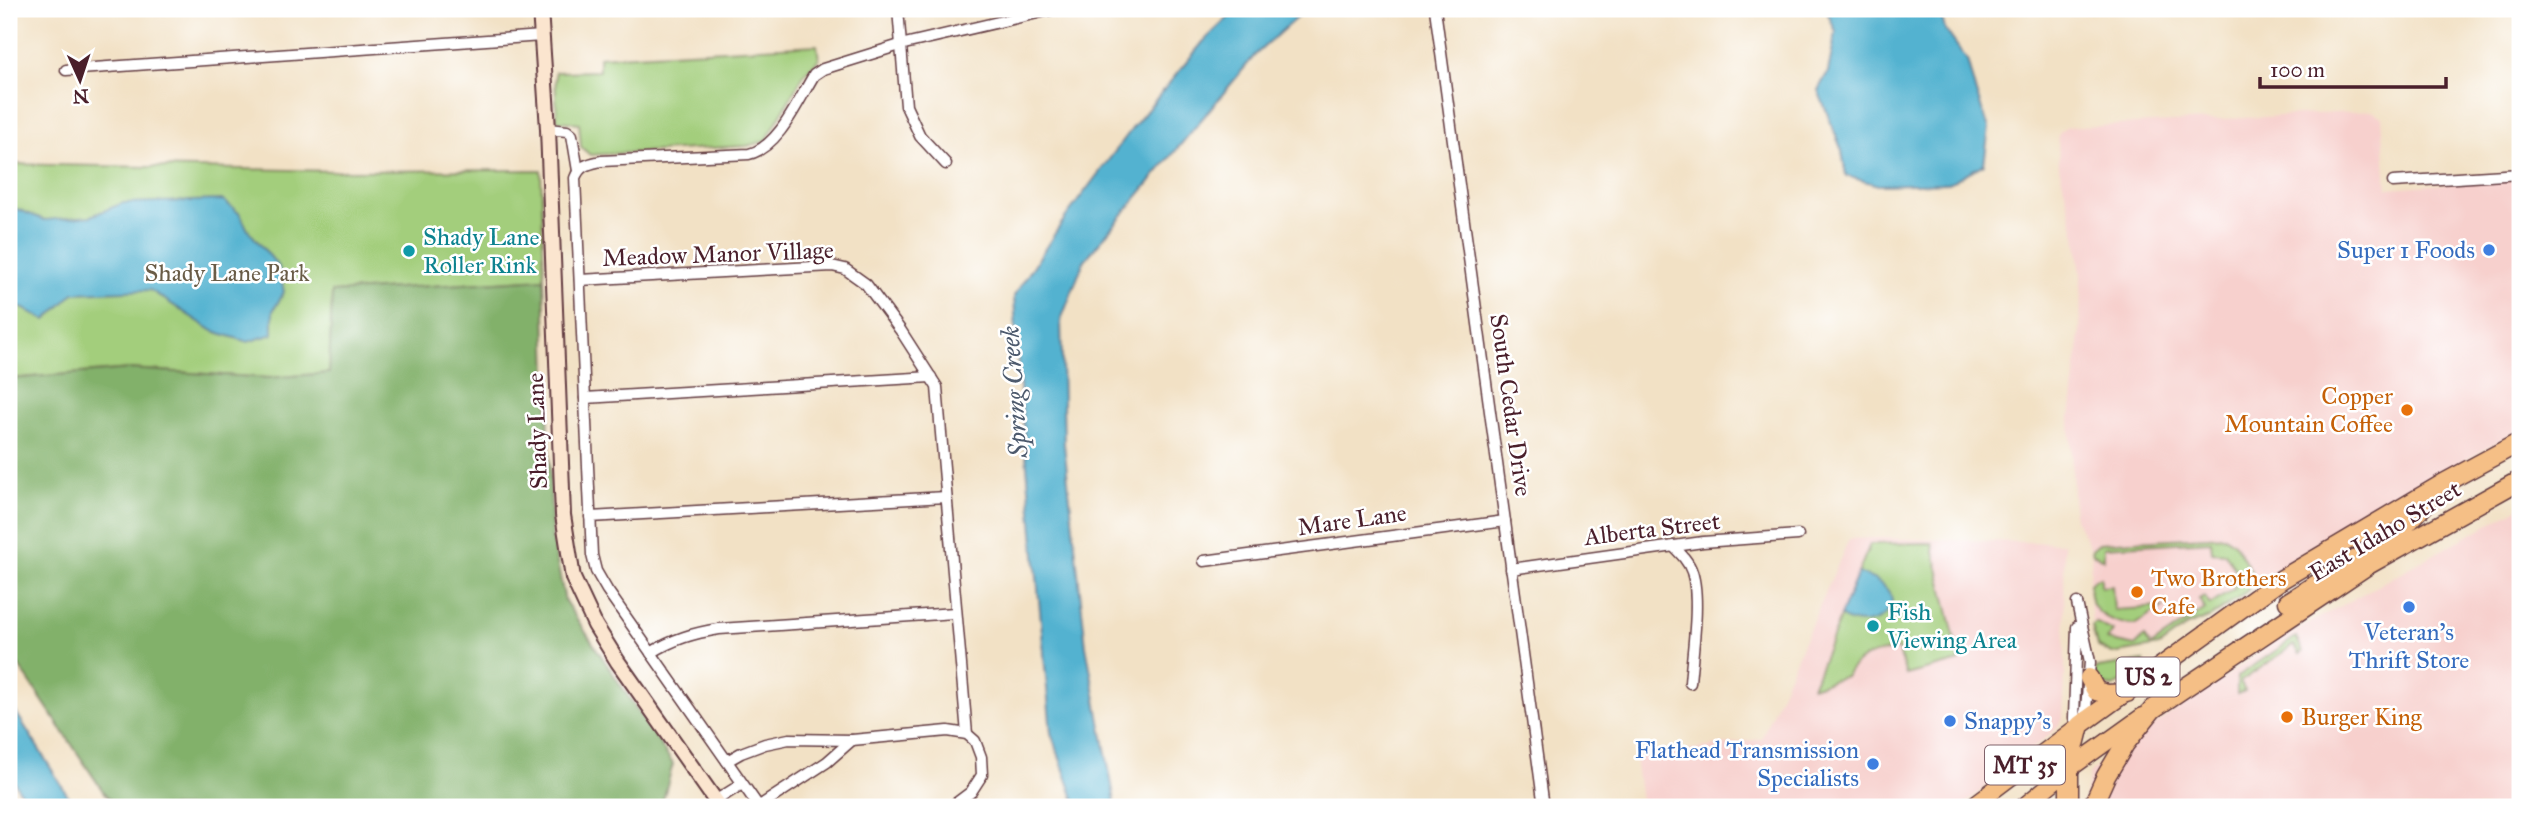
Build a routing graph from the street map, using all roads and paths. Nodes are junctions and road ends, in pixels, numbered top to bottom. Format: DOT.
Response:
graph roads {
  1 [pos="540,9"];
  2 [pos="898,9"];
  3 [pos="1055,9"];
  4 [pos="1435,9"];
  5 [pos="542,36"];
  6 [pos="900,45"];
  7 [pos="66,70"];
  8 [pos="548,129"];
  9 [pos="946,164"];
  10 [pos="578,171"];
  11 [pos="2520,174"];
  12 [pos="2393,182"];
  13 [pos="580,280"];
  14 [pos="931,377"];
  15 [pos="585,398"];
  16 [pos="2520,442"];
  17 [pos="2520,480"];
  18 [pos="2444,483"];
  19 [pos="946,498"];
  20 [pos="590,517"];
  21 [pos="1505,521"];
  22 [pos="1798,534"];
  23 [pos="1673,546"];
  24 [pos="1204,561"];
  25 [pos="1511,569"];
  26 [pos="2288,602"];
  27 [pos="955,612"];
  28 [pos="651,653"];
  29 [pos="2089,678"];
  30 [pos="1690,683"];
  31 [pos="2127,693"];
  32 [pos="2158,705"];
  33 [pos="2080,725"];
  34 [pos="967,734"];
  35 [pos="852,740"];
  36 [pos="727,761"];
  37 [pos="2069,769"];
  38 [pos="742,783"];
  39 [pos="718,804"];
  40 [pos="758,807"];
  41 [pos="951,807"];
  42 [pos="1544,807"];
  43 [pos="1971,807"];
  44 [pos="2022,807"];
  45 [pos="2069,807"];
  46 [pos="2092,807"];
  1 -- 5 [label="main road, Shady Lane"];
  2 -- 6 [label="street"];
  3 -- 6 [label="street"];
  4 -- 21 [label="street, South Cedar Drive"];
  5 -- 7 [label="street"];
  5 -- 8 [label="main road, Shady Lane"];
  6 -- 9 [label="street"];
  6 -- 10 [label="street"];
  8 -- 10 [label="street, Meadow Manor Village"];
  8 -- 39 [label="main road, Shady Lane"];
  10 -- 13 [label="street, Meadow Manor Village"];
  11 -- 12 [label="street"];
  13 -- 14 [label="street, Meadow Manor Village"];
  13 -- 15 [label="street, Meadow Manor Village"];
  14 -- 15 [label="street"];
  14 -- 19 [label="street, Meadow Manor Village"];
  15 -- 20 [label="street, Meadow Manor Village"];
  16 -- 18 [label="highway, East Idaho Street / US 2"];
  17 -- 32 [label="highway, East Idaho Street / US 2"];
  18 -- 26 [label="highway"];
  18 -- 31 [label="highway, East Idaho Street / US 2"];
  19 -- 20 [label="street"];
  19 -- 27 [label="street, Meadow Manor Village"];
  20 -- 28 [label="street, Meadow Manor Village"];
  21 -- 24 [label="street, Mare Lane"];
  21 -- 25 [label="street, South Cedar Drive"];
  22 -- 23 [label="street, Alberta Street"];
  23 -- 25 [label="street, Alberta Street"];
  23 -- 30 [label="street"];
  25 -- 42 [label="street, South Cedar Drive"];
  27 -- 28 [label="street"];
  27 -- 34 [label="street, Meadow Manor Village"];
  28 -- 36 [label="street, Meadow Manor Village"];
  29 -- 31 [label="highway"];
  29 -- 33 [label="street"];
  29 -- 33 [label="street"];
  31 -- 33 [label="highway, East Idaho Street / US 2"];
  32 -- 37 [label="main road, East Idaho Street / MT 35"];
  32 -- 46 [label="highway, US 2"];
  33 -- 37 [label="highway"];
  33 -- 43 [label="main road, MT 35"];
  34 -- 35 [label="street"];
  34 -- 41 [label="street, Meadow Manor Village"];
  35 -- 36 [label="street"];
  35 -- 40 [label="street, Meadow Manor Village"];
  36 -- 38 [label="street, Meadow Manor Village"];
  37 -- 44 [label="main road, MT 35"];
  37 -- 45 [label="highway"];
  38 -- 39 [label="street"];
  38 -- 40 [label="street, Meadow Manor Village"];
}
